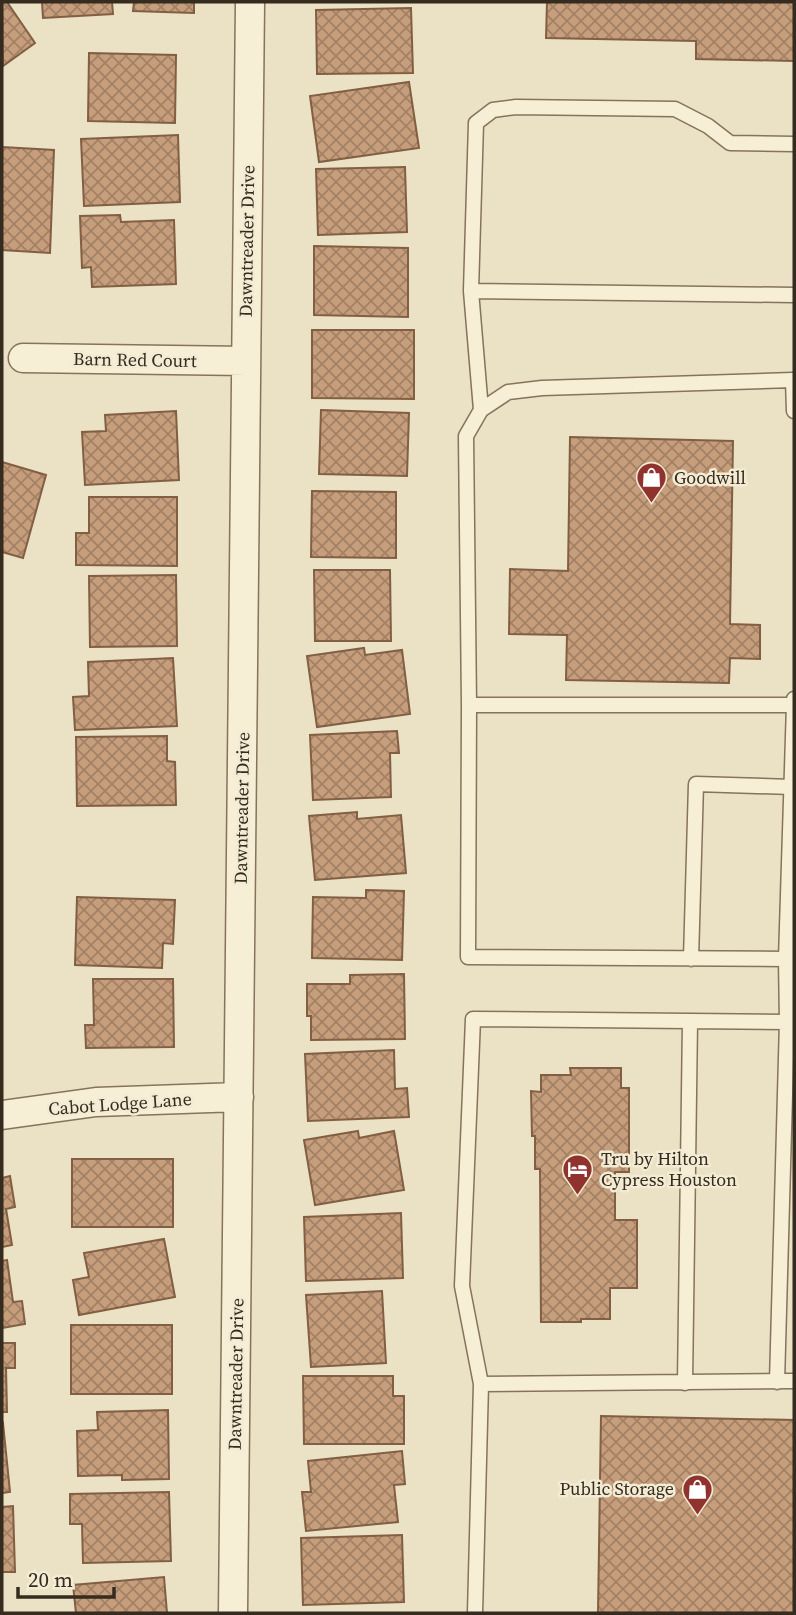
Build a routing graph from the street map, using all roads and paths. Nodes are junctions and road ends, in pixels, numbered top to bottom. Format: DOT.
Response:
graph roads {
  1 [pos="250,2"];
  2 [pos="794,144"];
  3 [pos="471,291"];
  4 [pos="794,295"];
  5 [pos="23,358"];
  6 [pos="246,361"];
  7 [pos="794,371"];
  8 [pos="793,380"];
  9 [pos="481,410"];
  10 [pos="794,411"];
  11 [pos="794,699"];
  12 [pos="469,705"];
  13 [pos="794,705"];
  14 [pos="792,787"];
  15 [pos="691,959"];
  16 [pos="786,959"];
  17 [pos="690,1021"];
  18 [pos="787,1022"];
  19 [pos="239,1097"];
  20 [pos="2,1115"];
  21 [pos="794,1381"];
  22 [pos="777,1382"];
  23 [pos="685,1383"];
  24 [pos="481,1384"];
  25 [pos="233,1613"];
  26 [pos="475,1613"];
  1 -- 6 [label="street, Dawntreader Drive"];
  2 -- 3 [label="lane"];
  3 -- 4 [label="lane"];
  3 -- 9 [label="lane"];
  5 -- 6 [label="street, Barn Red Court"];
  6 -- 19 [label="street, Dawntreader Drive"];
  7 -- 8 [label="lane"];
  8 -- 9 [label="lane"];
  8 -- 10 [label="lane"];
  9 -- 12 [label="lane"];
  11 -- 13 [label="lane"];
  12 -- 13 [label="lane"];
  12 -- 15 [label="lane"];
  13 -- 14 [label="lane"];
  14 -- 15 [label="lane"];
  14 -- 16 [label="lane"];
  15 -- 16 [label="lane"];
  16 -- 18 [label="lane"];
  17 -- 18 [label="lane"];
  17 -- 23 [label="lane"];
  17 -- 24 [label="lane"];
  18 -- 22 [label="lane"];
  19 -- 20 [label="street, Cabot Lodge Lane"];
  19 -- 25 [label="street, Dawntreader Drive"];
  21 -- 22 [label="lane"];
  22 -- 23 [label="lane"];
  23 -- 24 [label="lane"];
  24 -- 26 [label="lane"];
}
